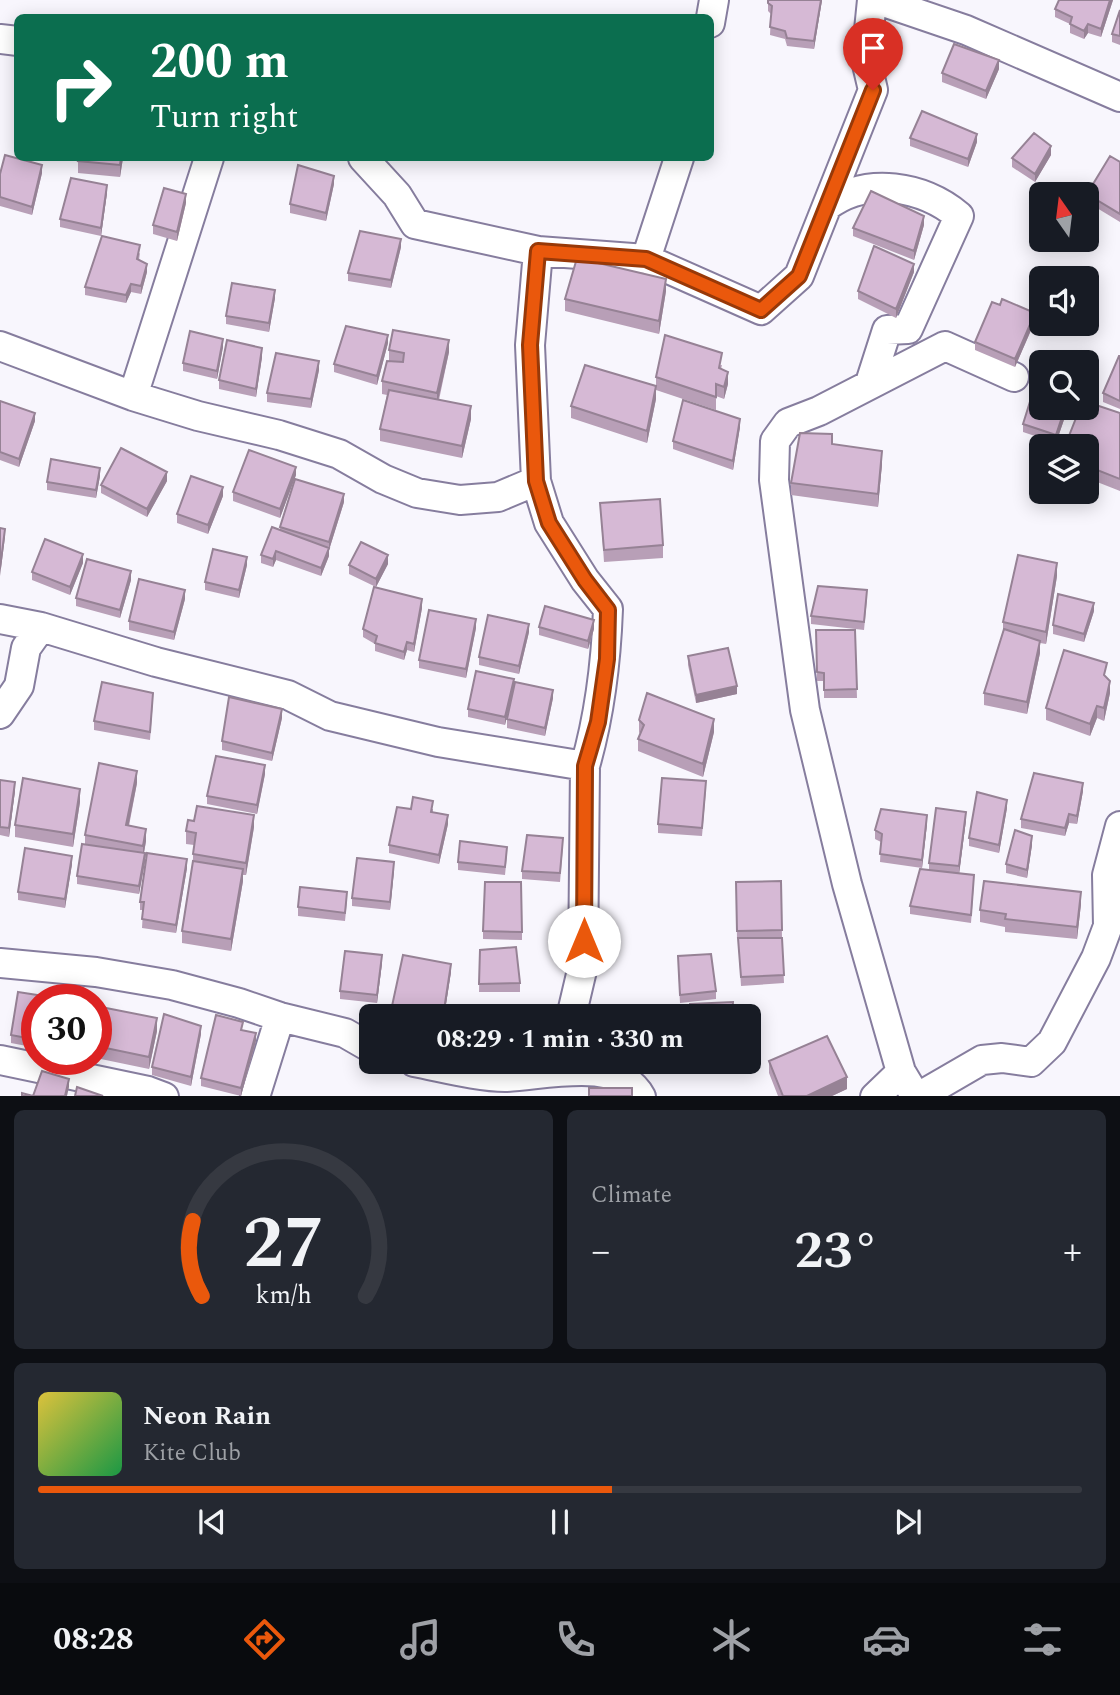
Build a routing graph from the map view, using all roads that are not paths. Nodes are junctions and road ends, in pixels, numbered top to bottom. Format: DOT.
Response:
graph roads {
  1 [pos="872,0"];
  2 [pos="880,0"];
  3 [pos="1120,97"];
  4 [pos="208,161"];
  5 [pos="366,161"];
  6 [pos="678,161"];
  7 [pos="827,206"];
  8 [pos="538,251"];
  9 [pos="646,259"];
  10 [pos="0,346"];
  11 [pos="1014,377"];
  12 [pos="870,383"];
  13 [pos="133,396"];
  14 [pos="536,481"];
  15 [pos="0,619"];
  16 [pos="41,627"];
  17 [pos="0,714"];
  18 [pos="585,766"];
  19 [pos="1120,826"];
  20 [pos="0,963"];
  21 [pos="574,1004"];
  22 [pos="280,1017"];
  23 [pos="359,1041"];
  24 [pos="0,1060"];
  25 [pos="901,1072"];
  26 [pos="484,1074"];
  27 [pos="516,1074"];
  28 [pos="604,1074"];
  29 [pos="161,1096"];
  30 [pos="255,1096"];
  31 [pos="640,1096"];
  32 [pos="876,1096"];
  33 [pos="916,1096"];
  34 [pos="919,1096"];
  1 -- 7 [label="street"];
  2 -- 3 [label="street"];
  4 -- 13 [label="street"];
  5 -- 8 [label="street"];
  6 -- 9 [label="street"];
  7 -- 9 [label="street"];
  7 -- 12 [label="street"];
  8 -- 9 [label="street"];
  8 -- 14 [label="street"];
  10 -- 13 [label="street"];
  11 -- 12 [label="street"];
  12 -- 25 [label="street"];
  13 -- 14 [label="street"];
  14 -- 18 [label="street"];
  15 -- 16 [label="street"];
  16 -- 17 [label="street"];
  16 -- 18 [label="street"];
  18 -- 21 [label="street"];
  19 -- 34 [label="street"];
  20 -- 22 [label="street"];
  22 -- 23 [label="street"];
  22 -- 30 [label="street"];
  24 -- 29 [label="street"];
  25 -- 32 [label="street"];
  25 -- 33 [label="street"];
  26 -- 27 [label="street"];
  28 -- 31 [label="street"];
}
